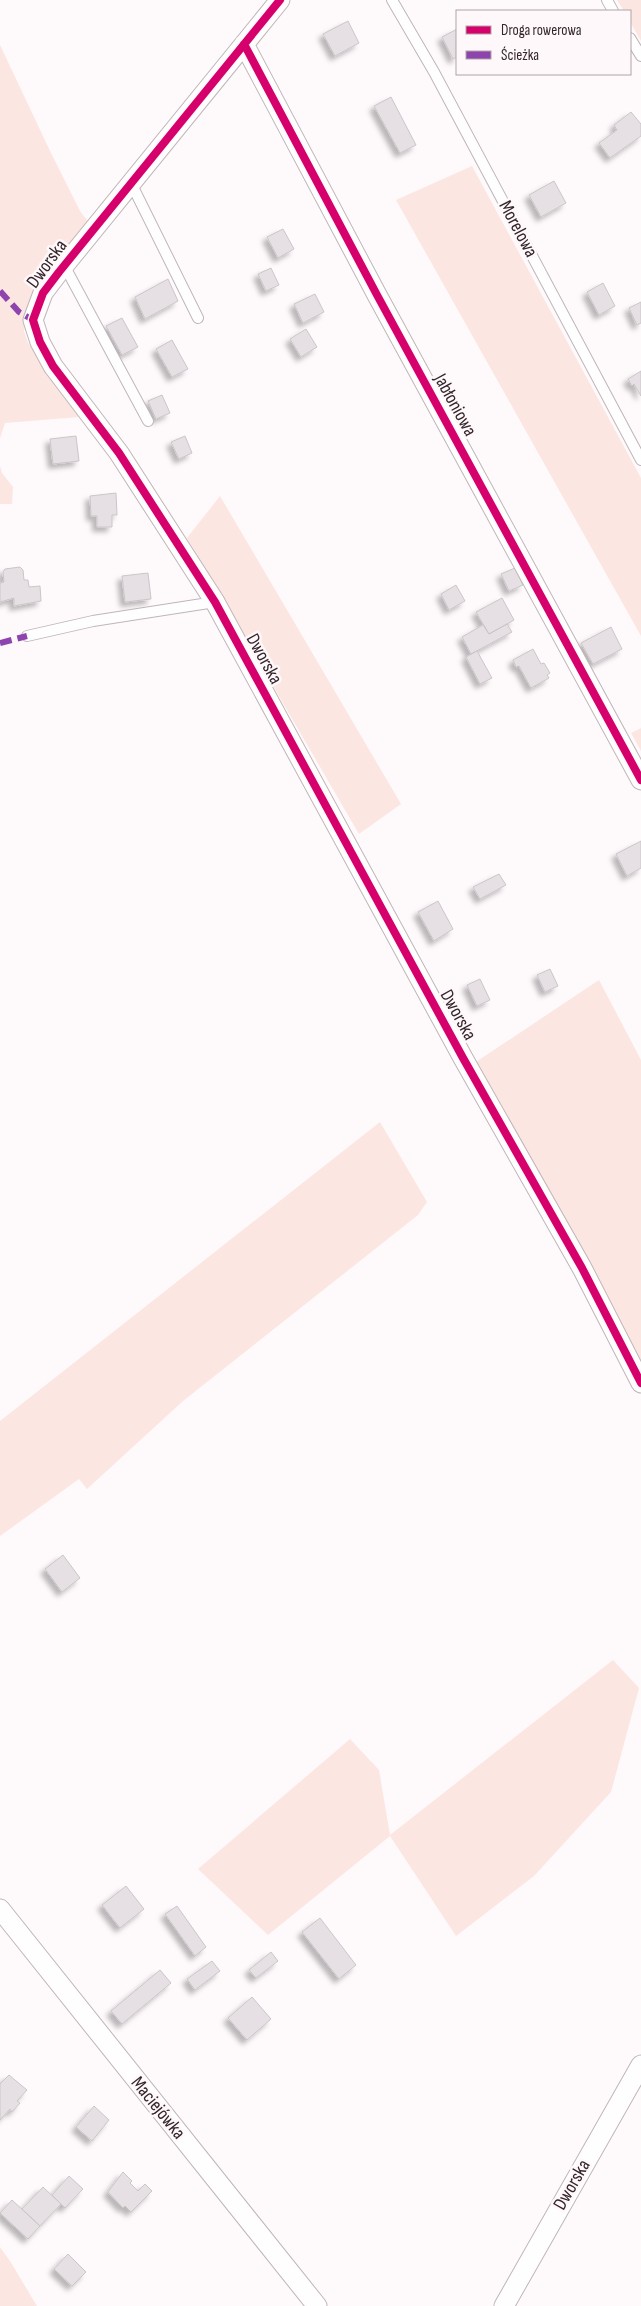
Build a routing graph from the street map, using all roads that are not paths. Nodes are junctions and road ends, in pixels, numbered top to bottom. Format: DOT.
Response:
graph roads {
  1 [pos="280,0"];
  2 [pos="392,0"];
  3 [pos="631,40"];
  4 [pos="244,44"];
  5 [pos="641,56"];
  6 [pos="131,183"];
  7 [pos="64,265"];
  8 [pos="198,318"];
  9 [pos="148,421"];
  10 [pos="641,460"];
  11 [pos="215,602"];
  12 [pos="27,636"];
  13 [pos="641,780"];
  14 [pos="641,1383"];
  15 [pos="0,1909"];
  16 [pos="641,2065"];
  17 [pos="317,2306"];
  18 [pos="504,2306"];
  1 -- 4 [label="street, Dworska"];
  2 -- 10 [label="lane, Morelowa"];
  3 -- 5 [label="lane"];
  4 -- 6 [label="street, Dworska"];
  4 -- 13 [label="street, Jabłoniowa"];
  6 -- 7 [label="street, Dworska"];
  6 -- 8 [label="lane"];
  7 -- 9 [label="lane"];
  7 -- 11 [label="street, Dworska"];
  11 -- 12 [label="lane"];
  11 -- 14 [label="street, Dworska"];
  15 -- 17 [label="street, Maciejówka"];
  16 -- 18 [label="street, Dworska"];
}
